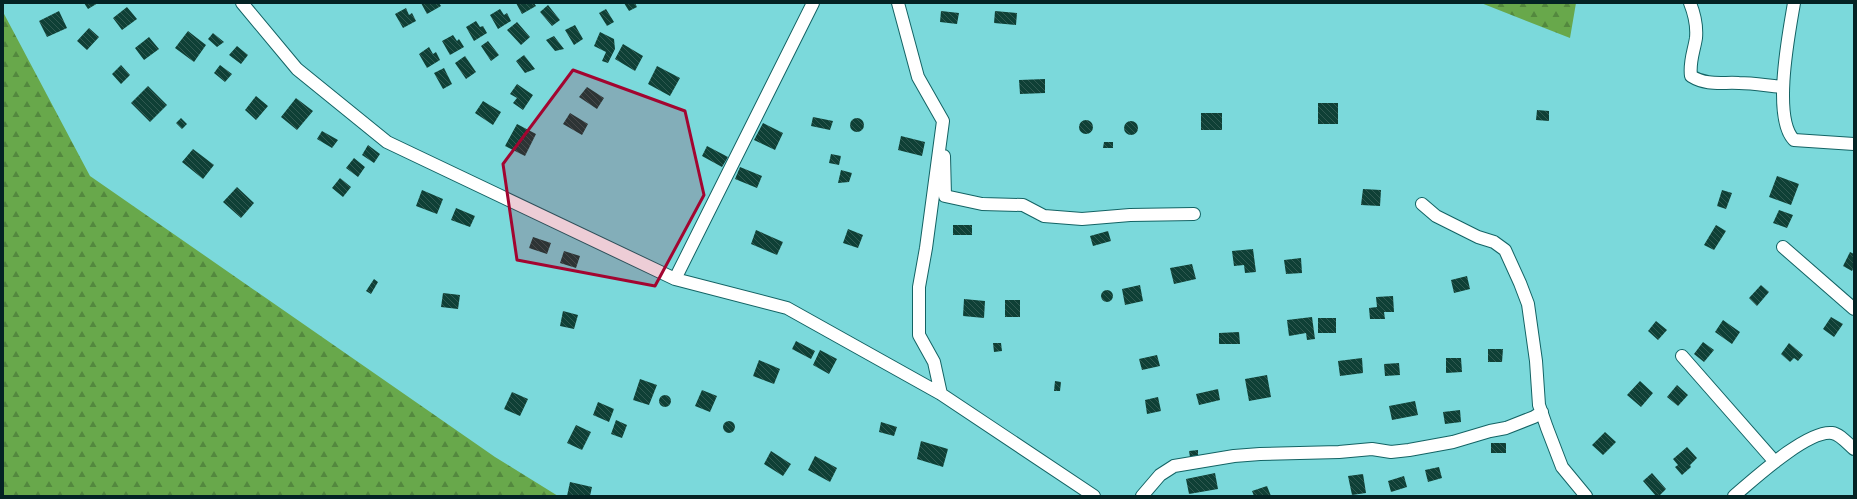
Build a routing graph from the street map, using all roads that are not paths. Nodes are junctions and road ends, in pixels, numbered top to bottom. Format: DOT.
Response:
graph roads {
  1 [pos="242,3"];
  2 [pos="813,3"];
  3 [pos="898,3"];
  4 [pos="1690,3"];
  5 [pos="1794,3"];
  6 [pos="1783,87"];
  7 [pos="943,121"];
  8 [pos="1854,144"];
  9 [pos="1422,204"];
  10 [pos="1194,214"];
  11 [pos="1783,247"];
  12 [pos="675,279"];
  13 [pos="1854,309"];
  14 [pos="1682,356"];
  15 [pos="941,394"];
  16 [pos="1542,412"];
  17 [pos="1854,449"];
  18 [pos="1775,462"];
  19 [pos="1094,496"];
  20 [pos="1142,496"];
  21 [pos="1586,496"];
  22 [pos="1734,496"];
  1 -- 12 [label="street"];
  2 -- 12 [label="street"];
  3 -- 7 [label="street"];
  4 -- 6 [label="street"];
  5 -- 6 [label="street"];
  6 -- 8 [label="street"];
  7 -- 10 [label="street"];
  7 -- 15 [label="street"];
  9 -- 16 [label="street"];
  11 -- 13 [label="street"];
  12 -- 15 [label="street"];
  14 -- 18 [label="street"];
  15 -- 19 [label="street"];
  16 -- 20 [label="street"];
  16 -- 21 [label="street"];
  17 -- 18 [label="street"];
  18 -- 22 [label="street"];
}
